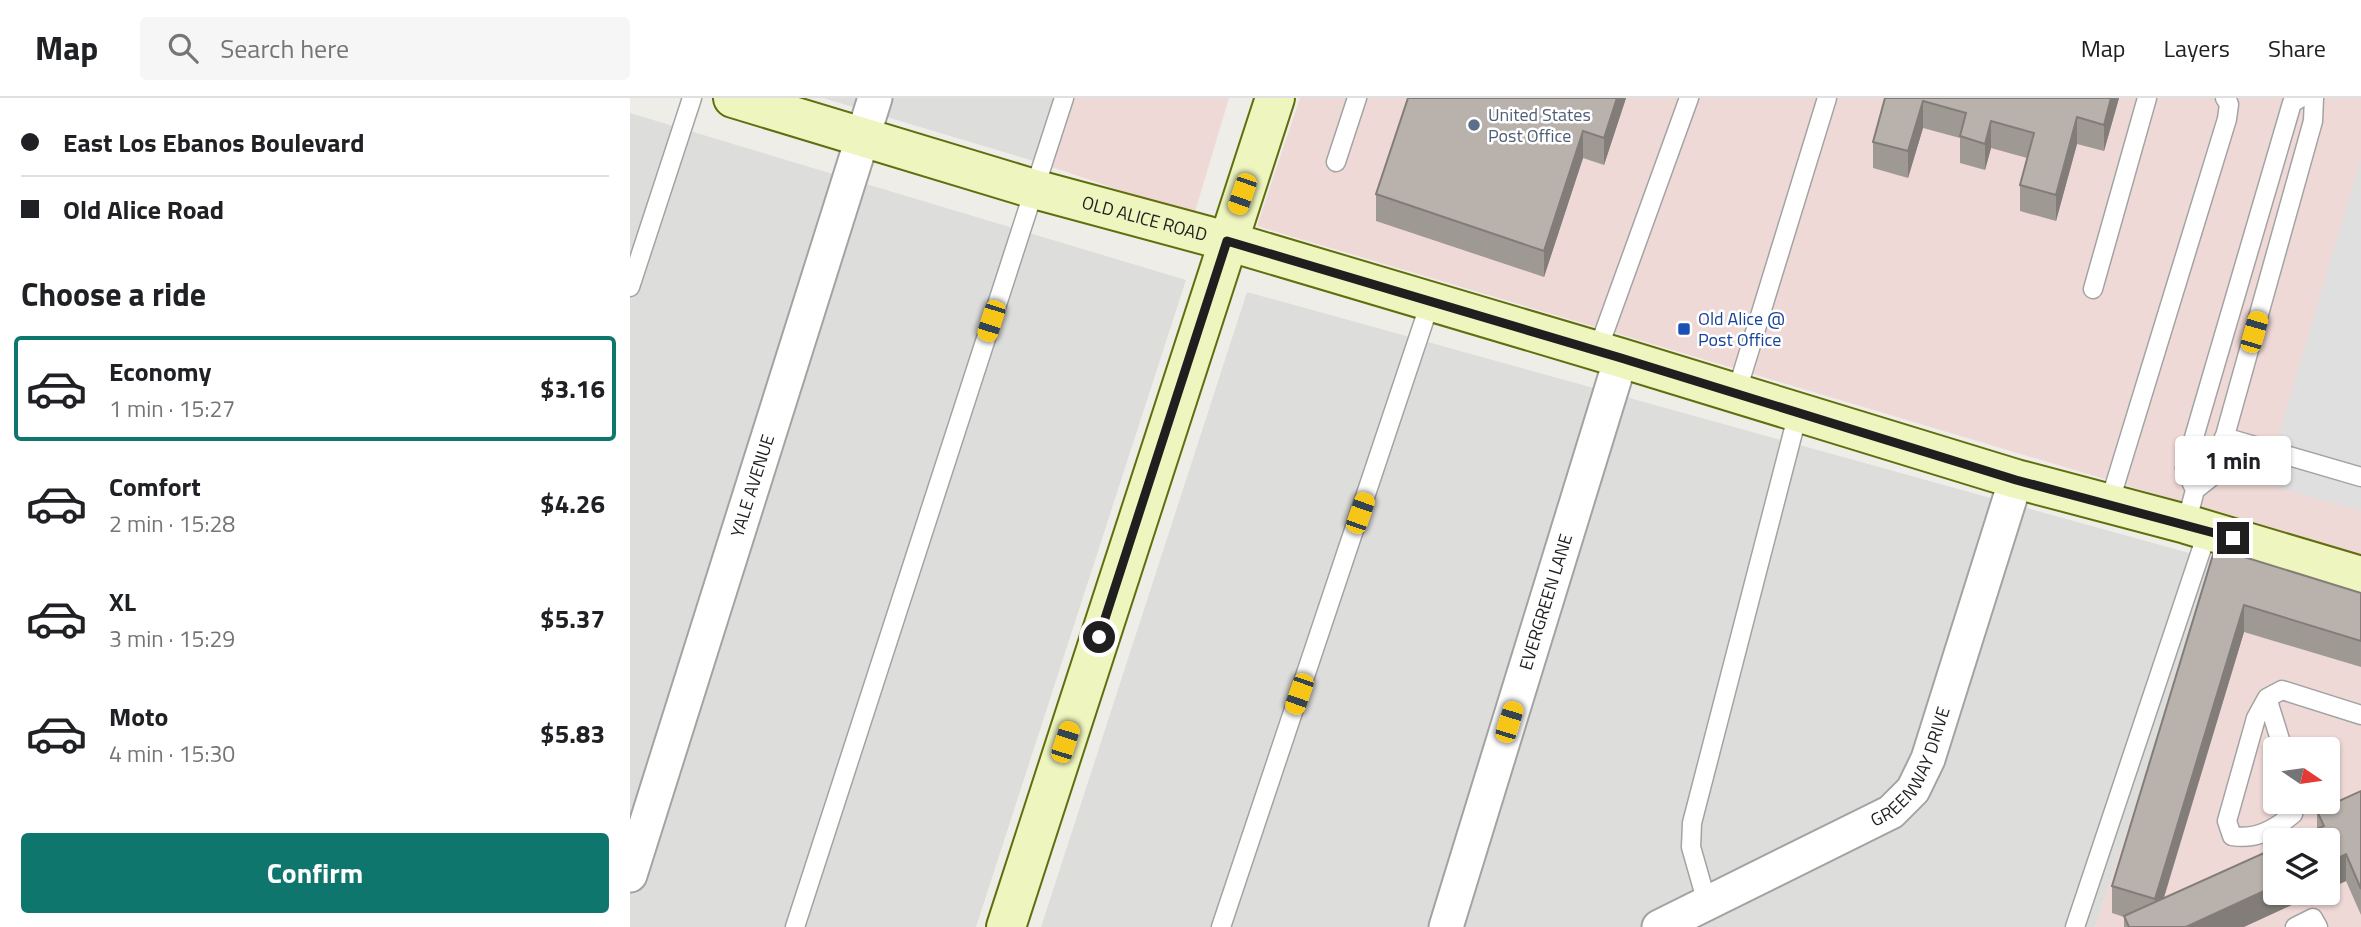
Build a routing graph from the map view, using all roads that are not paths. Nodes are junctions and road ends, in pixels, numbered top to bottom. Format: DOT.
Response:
graph roads {
  1 [pos="692,98"];
  2 [pos="733,98"];
  3 [pos="875,98"];
  4 [pos="1064,98"];
  5 [pos="1275,98"];
  6 [pos="1357,98"];
  7 [pos="1689,98"];
  8 [pos="1827,98"];
  9 [pos="2147,98"];
  10 [pos="2225,98"];
  11 [pos="2300,98"];
  12 [pos="2314,98"];
  13 [pos="862,136"];
  14 [pos="1336,162"];
  15 [pos="1034,189"];
  16 [pos="1227,241"];
  17 [pos="630,287"];
  18 [pos="2093,289"];
  19 [pos="1430,303"];
  20 [pos="1609,355"];
  21 [pos="1735,394"];
  22 [pos="1798,413"];
  23 [pos="2224,437"];
  24 [pos="2361,477"];
  25 [pos="2016,480"];
  26 [pos="2109,504"];
  27 [pos="2196,515"];
  28 [pos="2361,576"];
  29 [pos="2267,698"];
  30 [pos="2361,715"];
  31 [pos="2279,737"];
  32 [pos="2293,814"];
  33 [pos="630,875"];
  34 [pos="1707,904"];
  35 [pos="795,927"];
  36 [pos="1006,927"];
  37 [pos="1221,927"];
  38 [pos="1446,927"];
  39 [pos="1659,927"];
  40 [pos="2075,927"];
  41 [pos="2295,927"];
  42 [pos="2318,927"];
  1 -- 17 [label="lane"];
  2 -- 13 [label="street, OLD ALICE ROAD"];
  3 -- 13 [label="street, YALE AVENUE"];
  4 -- 15 [label="lane"];
  5 -- 16 [label="street"];
  6 -- 14 [label="lane"];
  7 -- 20 [label="lane"];
  8 -- 21 [label="lane"];
  9 -- 18 [label="lane"];
  10 -- 26 [label="lane"];
  11 -- 27 [label="lane"];
  12 -- 23 [label="lane"];
  13 -- 15 [label="street, OLD ALICE ROAD"];
  13 -- 33 [label="street, YALE AVENUE"];
  15 -- 16 [label="street, OLD ALICE ROAD"];
  15 -- 35 [label="lane"];
  16 -- 19 [label="street, OLD ALICE ROAD"];
  16 -- 36 [label="street"];
  19 -- 20 [label="street, OLD ALICE ROAD"];
  19 -- 37 [label="lane"];
  20 -- 21 [label="street, OLD ALICE ROAD"];
  20 -- 38 [label="street, EVERGREEN LANE"];
  21 -- 22 [label="street, OLD ALICE ROAD"];
  22 -- 25 [label="street, OLD ALICE ROAD"];
  22 -- 34 [label="lane"];
  23 -- 24 [label="lane"];
  23 -- 27 [label="lane"];
  25 -- 26 [label="street, OLD ALICE ROAD"];
  25 -- 34 [label="street, GREENWAY DRIVE"];
  26 -- 27 [label="street, OLD ALICE ROAD"];
  27 -- 28 [label="street, OLD ALICE ROAD"];
  27 -- 40 [label="lane"];
  29 -- 30 [label="lane"];
  29 -- 31 [label="lane"];
  29 -- 32 [label="lane"];
  34 -- 39 [label="street, GREENWAY DRIVE"];
  41 -- 42 [label="lane"];
}
